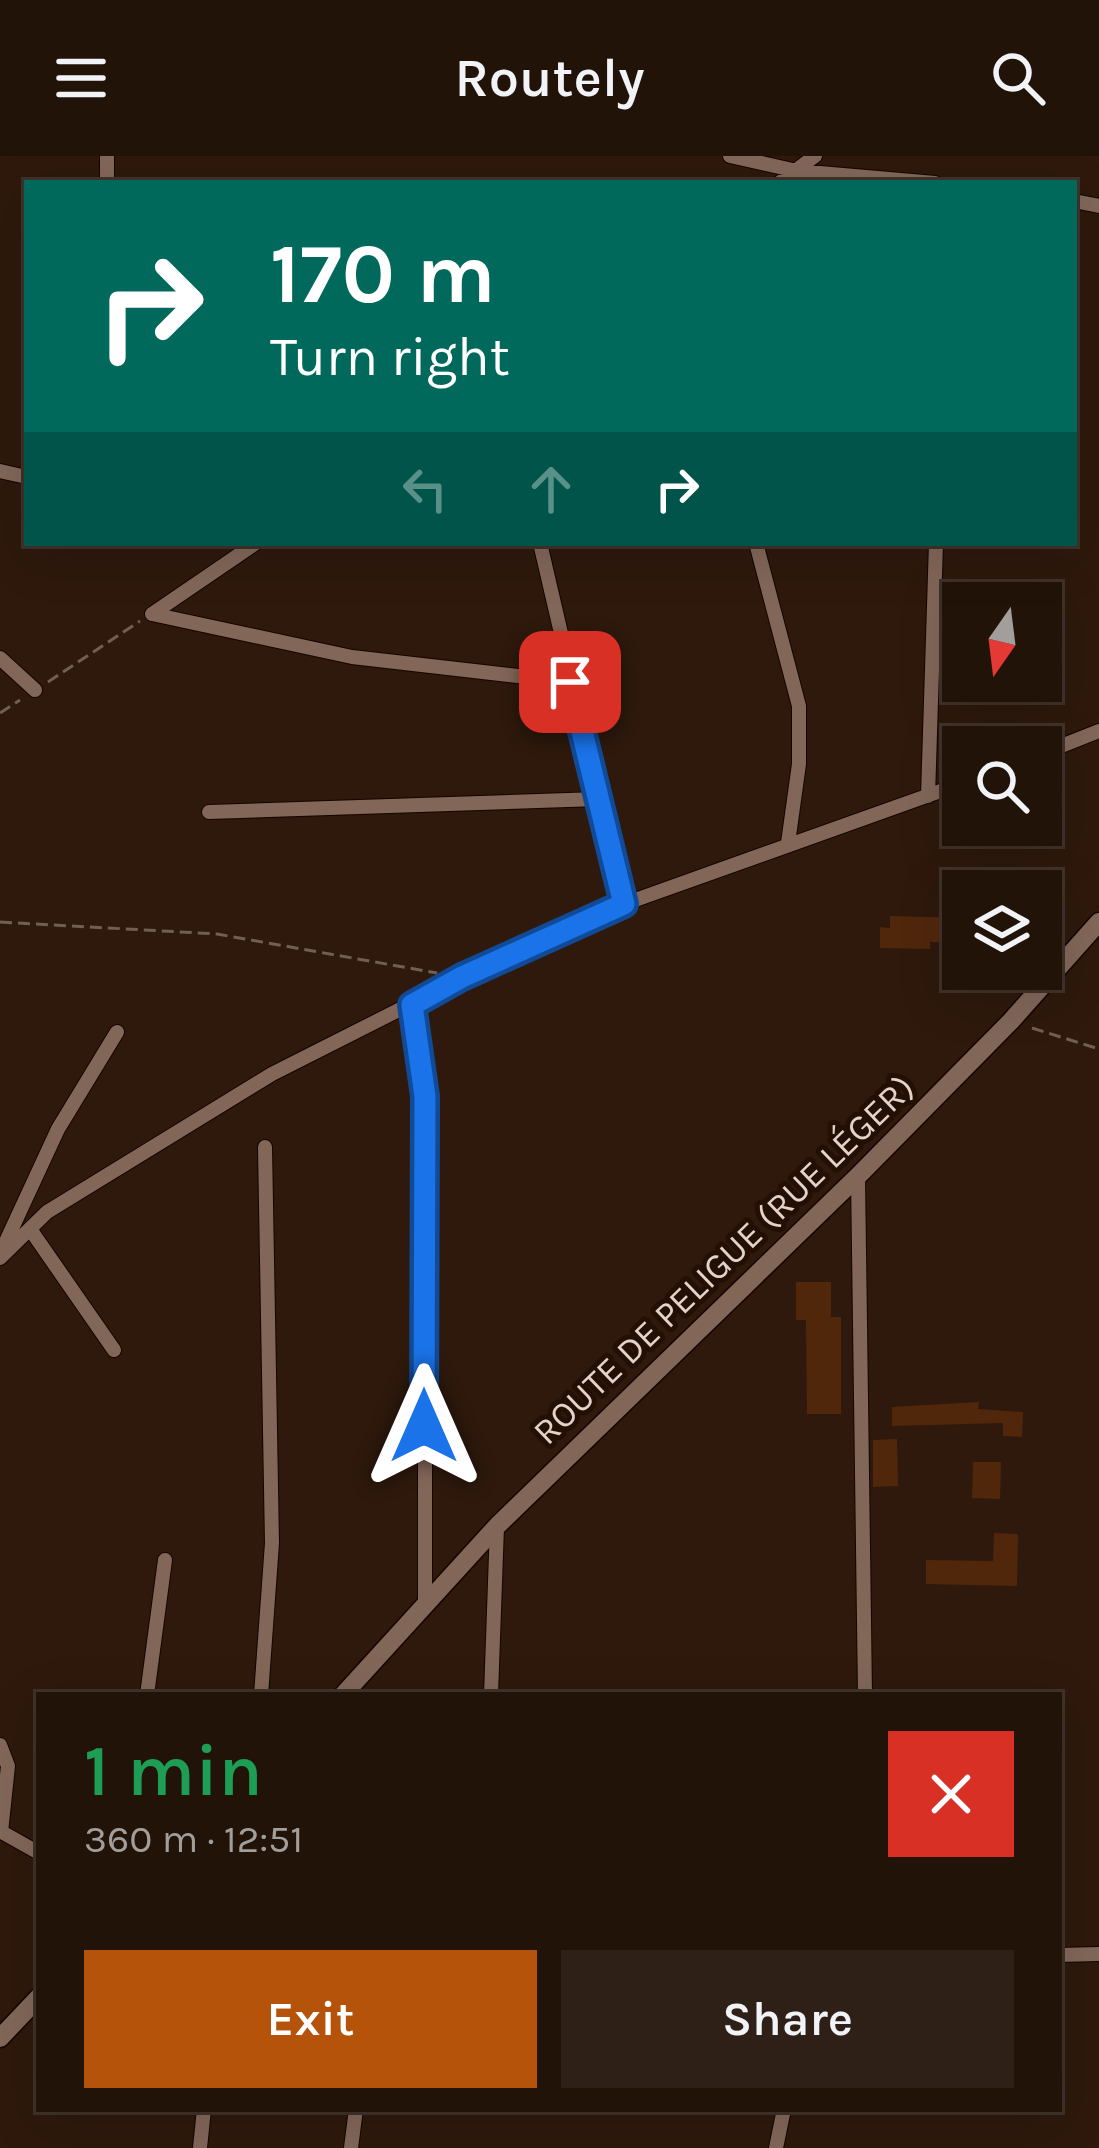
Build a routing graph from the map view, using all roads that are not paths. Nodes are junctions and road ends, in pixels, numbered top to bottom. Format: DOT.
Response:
graph roads {
  1 [pos="730,156"];
  2 [pos="815,156"];
  3 [pos="797,171"];
  4 [pos="783,180"];
  5 [pos="900,180"];
  6 [pos="0,471"];
  7 [pos="22,476"];
  8 [pos="252,546"];
  9 [pos="541,546"];
  10 [pos="758,546"];
  11 [pos="936,546"];
  12 [pos="0,658"];
  13 [pos="570,682"];
  14 [pos="35,690"];
  15 [pos="1099,731"];
  16 [pos="1062,746"];
  17 [pos="942,791"];
  18 [pos="928,796"];
  19 [pos="598,799"];
  20 [pos="209,812"];
  21 [pos="788,843"];
  22 [pos="624,904"];
  23 [pos="1099,922"];
  24 [pos="412,1005"];
  25 [pos="117,1032"];
  26 [pos="265,1147"];
  27 [pos="858,1176"];
  28 [pos="30,1229"];
  29 [pos="0,1257"];
  30 [pos="114,1350"];
  31 [pos="496,1526"];
  32 [pos="165,1560"];
  33 [pos="425,1607"];
  34 [pos="147,1692"];
  35 [pos="261,1692"];
  36 [pos="346,1692"];
  37 [pos="491,1692"];
  38 [pos="865,1692"];
  39 [pos="0,1745"];
  40 [pos="0,1832"];
  41 [pos="36,1851"];
  42 [pos="1099,1954"];
  43 [pos="1062,1955"];
  44 [pos="36,2000"];
  45 [pos="0,2038"];
  46 [pos="205,2112"];
  47 [pos="356,2112"];
  48 [pos="783,2112"];
  49 [pos="200,2148"];
  50 [pos="351,2148"];
  51 [pos="776,2148"];
  1 -- 3 [label="street"];
  2 -- 3 [label="street"];
  3 -- 4 [label="street"];
  3 -- 5 [label="street"];
  6 -- 7 [label="street"];
  8 -- 13 [label="street"];
  9 -- 13 [label="street"];
  10 -- 21 [label="street"];
  11 -- 18 [label="street"];
  12 -- 14 [label="street"];
  13 -- 19 [label="street"];
  15 -- 16 [label="street"];
  17 -- 18 [label="street"];
  18 -- 21 [label="street"];
  19 -- 20 [label="street"];
  19 -- 22 [label="street"];
  21 -- 22 [label="street"];
  22 -- 24 [label="street"];
  23 -- 27 [label="street, ROUTE DE PELIGUE (RUE LÉGER)"];
  24 -- 28 [label="street"];
  24 -- 33 [label="street"];
  25 -- 29 [label="street"];
  26 -- 35 [label="street"];
  27 -- 31 [label="street, ROUTE DE PELIGUE (RUE LÉGER)"];
  27 -- 38 [label="street"];
  28 -- 29 [label="street"];
  28 -- 30 [label="street"];
  31 -- 33 [label="street, ROUTE DE PELIGUE (RUE LÉGER)"];
  31 -- 37 [label="street"];
  32 -- 34 [label="street"];
  33 -- 36 [label="street, ROUTE DE PELIGUE (RUE LÉGER)"];
  39 -- 40 [label="street"];
  40 -- 41 [label="street"];
  42 -- 43 [label="street"];
  44 -- 45 [label="street"];
  46 -- 49 [label="street"];
  47 -- 50 [label="street"];
  48 -- 51 [label="street"];
}
